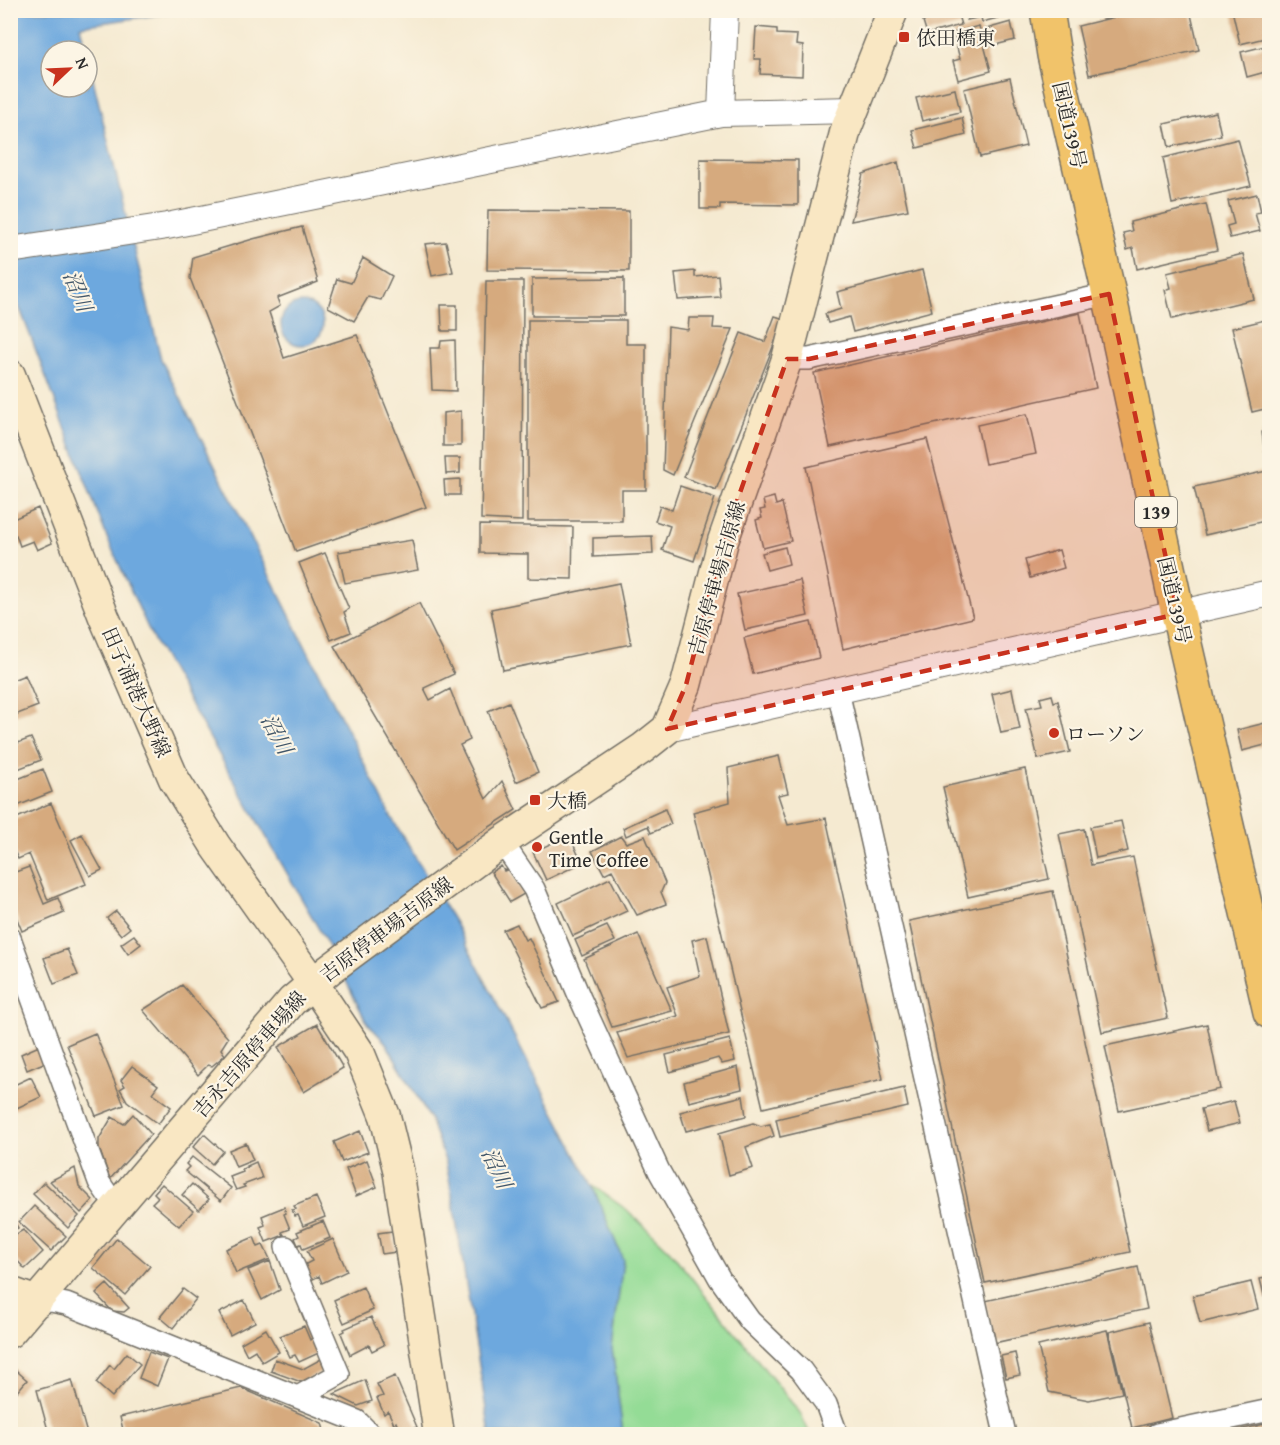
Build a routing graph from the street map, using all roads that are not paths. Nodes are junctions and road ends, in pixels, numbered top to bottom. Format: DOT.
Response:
graph roads {
  1 [pos="725,10"];
  2 [pos="893,10"];
  3 [pos="1047,10"];
  4 [pos="854,110"];
  5 [pos="721,113"];
  6 [pos="10,250"];
  7 [pos="1109,294"];
  8 [pos="787,359"];
  9 [pos="10,375"];
  10 [pos="1269,593"];
  11 [pos="1178,614"];
  12 [pos="838,691"];
  13 [pos="667,729"];
  14 [pos="502,842"];
  15 [pos="10,938"];
  16 [pos="321,977"];
  17 [pos="1269,1012"];
  18 [pos="122,1203"];
  19 [pos="286,1247"];
  20 [pos="24,1297"];
  21 [pos="10,1332"];
  22 [pos="298,1397"];
  23 [pos="1269,1410"];
  24 [pos="348,1426"];
  25 [pos="370,1434"];
  26 [pos="439,1434"];
  27 [pos="837,1434"];
  28 [pos="1005,1434"];
  29 [pos="1157,1434"];
  1 -- 5 [label="street"];
  2 -- 4 [label="main road, 吉原停車場吉原線"];
  3 -- 7 [label="highway, 国道139号 / 139"];
  4 -- 5 [label="street"];
  4 -- 8 [label="main road, 吉原停車場吉原線"];
  5 -- 6 [label="street"];
  7 -- 8 [label="street"];
  7 -- 11 [label="highway, 国道139号 / 139"];
  8 -- 13 [label="main road, 吉原停車場吉原線"];
  9 -- 16 [label="main road, 田子浦港大野線"];
  10 -- 11 [label="street"];
  11 -- 12 [label="street"];
  11 -- 17 [label="highway, 国道139号 / 139"];
  12 -- 13 [label="street"];
  12 -- 28 [label="street"];
  13 -- 14 [label="main road, 吉原停車場吉原線"];
  14 -- 16 [label="main road, 吉原停車場吉原線"];
  14 -- 27 [label="street"];
  15 -- 18 [label="street"];
  16 -- 18 [label="main road, 吉永吉原停車場線"];
  16 -- 26 [label="main road, 吉永吉原停車場線"];
  18 -- 20 [label="main road, 吉永吉原停車場線"];
  19 -- 22 [label="street"];
  20 -- 21 [label="main road"];
  20 -- 22 [label="street"];
  22 -- 24 [label="street"];
  23 -- 29 [label="street"];
  24 -- 25 [label="street"];
}
